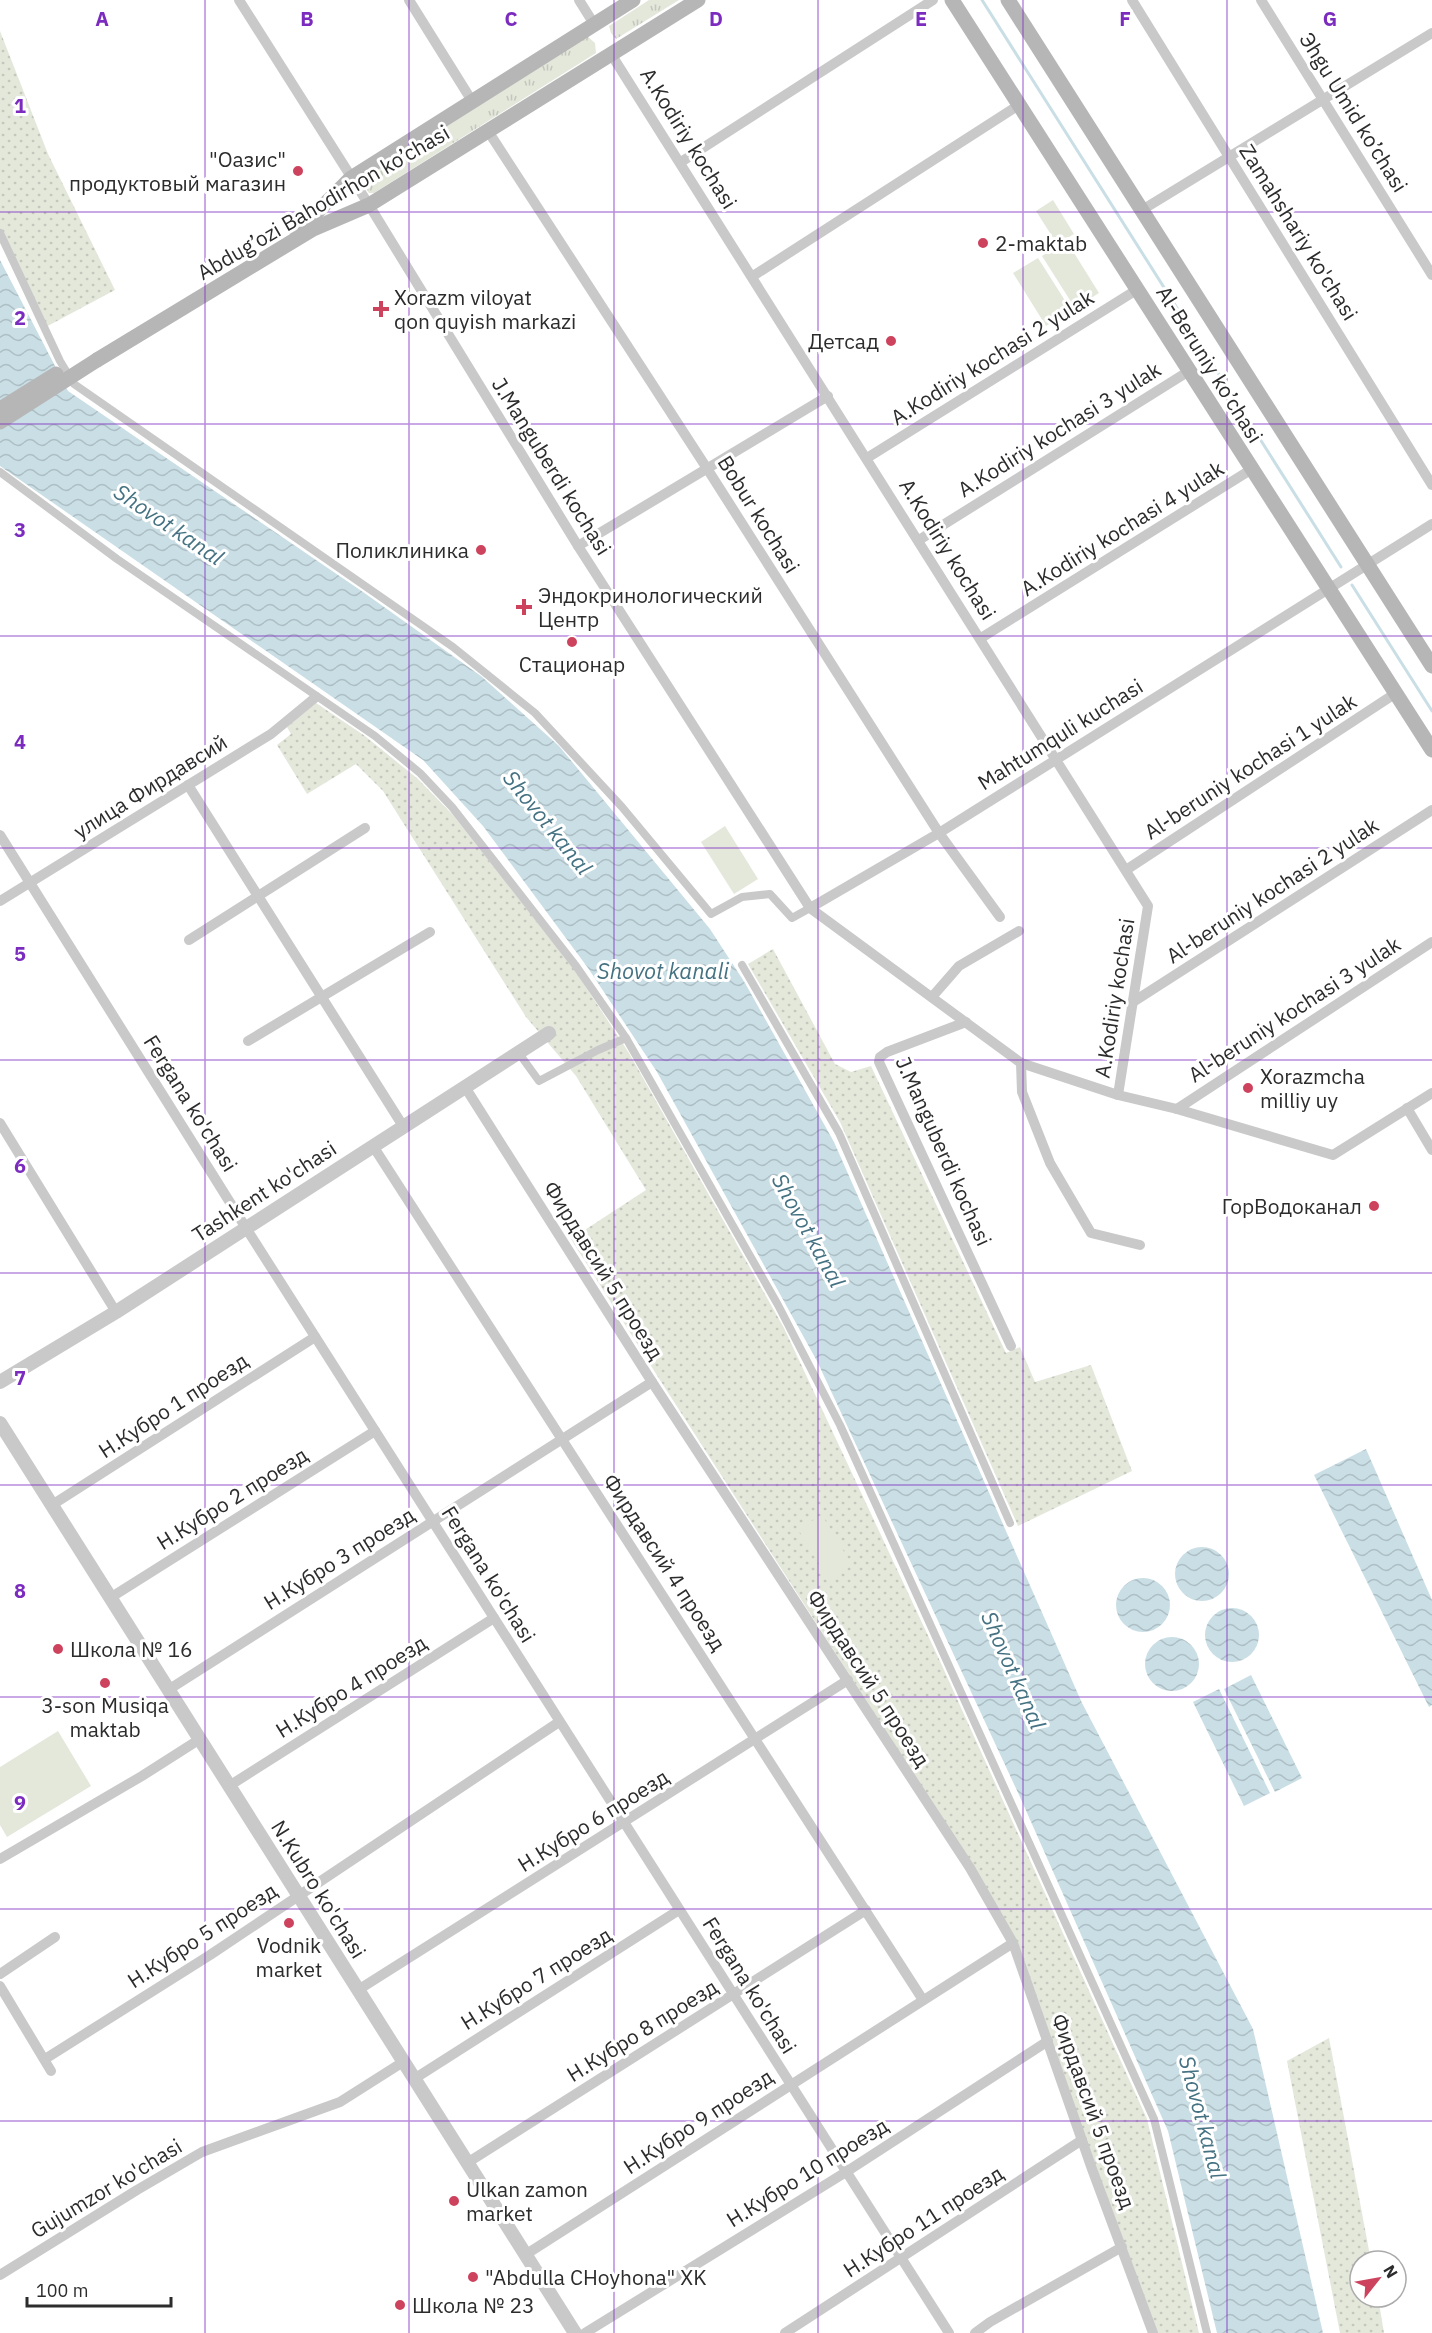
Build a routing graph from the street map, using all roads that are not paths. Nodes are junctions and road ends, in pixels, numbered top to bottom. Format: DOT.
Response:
graph roads {
  1 [pos="239,0"];
  2 [pos="409,0"];
  3 [pos="579,0"];
  4 [pos="633,0"];
  5 [pos="699,0"];
  6 [pos="933,0"];
  7 [pos="952,0"];
  8 [pos="1008,0"];
  9 [pos="1132,0"];
  10 [pos="1261,0"];
  11 [pos="594,24"];
  12 [pos="1432,33"];
  13 [pos="611,54"];
  14 [pos="1324,100"];
  15 [pos="472,101"];
  16 [pos="1019,105"];
  17 [pos="488,131"];
  18 [pos="1229,158"];
  19 [pos="681,162"];
  20 [pos="351,178"];
  21 [pos="369,205"];
  22 [pos="1142,210"];
  23 [pos="0,233"];
  24 [pos="753,276"];
  25 [pos="1432,276"];
  26 [pos="1138,289"];
  27 [pos="94,356"];
  28 [pos="1189,370"];
  29 [pos="828,396"];
  30 [pos="0,409"];
  31 [pos="0,422"];
  32 [pos="867,458"];
  33 [pos="1252,469"];
  34 [pos="708,470"];
  35 [pos="0,472"];
  36 [pos="1432,485"];
  37 [pos="1432,524"];
  38 [pos="919,540"];
  39 [pos="578,546"];
  40 [pos="1367,564"];
  41 [pos="1329,588"];
  42 [pos="981,638"];
  43 [pos="1432,666"];
  44 [pos="1395,693"];
  45 [pos="316,697"];
  46 [pos="1432,750"];
  47 [pos="1057,759"];
  48 [pos="188,785"];
  49 [pos="1432,810"];
  50 [pos="364,828"];
  51 [pos="939,833"];
  52 [pos="0,835"];
  53 [pos="1126,870"];
  54 [pos="30,883"];
  55 [pos="258,897"];
  56 [pos="0,901"];
  57 [pos="810,908"];
  58 [pos="1000,917"];
  59 [pos="430,932"];
  60 [pos="1019,932"];
  61 [pos="189,940"];
  62 [pos="1432,942"];
  63 [pos="742,965"];
  64 [pos="932,997"];
  65 [pos="321,998"];
  66 [pos="1133,1002"];
  67 [pos="966,1022"];
  68 [pos="549,1033"];
  69 [pos="627,1038"];
  70 [pos="248,1041"];
  71 [pos="518,1052"];
  72 [pos="1021,1063"];
  73 [pos="465,1087"];
  74 [pos="1432,1093"];
  75 [pos="1118,1095"];
  76 [pos="1407,1108"];
  77 [pos="1178,1109"];
  78 [pos="0,1123"];
  79 [pos="403,1126"];
  80 [pos="373,1146"];
  81 [pos="1432,1150"];
  82 [pos="246,1228"];
  83 [pos="1140,1245"];
  84 [pos="116,1312"];
  85 [pos="315,1337"];
  86 [pos="1011,1346"];
  87 [pos="0,1382"];
  88 [pos="652,1382"];
  89 [pos="0,1423"];
  90 [pos="375,1431"];
  91 [pos="563,1440"];
  92 [pos="52,1505"];
  93 [pos="433,1522"];
  94 [pos="1010,1523"];
  95 [pos="110,1598"];
  96 [pos="494,1618"];
  97 [pos="848,1680"];
  98 [pos="168,1690"];
  99 [pos="559,1722"];
  100 [pos="200,1739"];
  101 [pos="756,1740"];
  102 [pos="229,1786"];
  103 [pos="624,1823"];
  104 [pos="0,1858"];
  105 [pos="298,1896"];
  106 [pos="679,1910"];
  107 [pos="866,1910"];
  108 [pos="55,1937"];
  109 [pos="1013,1943"];
  110 [pos="0,1974"];
  111 [pos="0,1986"];
  112 [pos="358,1990"];
  113 [pos="733,1995"];
  114 [pos="923,2000"];
  115 [pos="1048,2041"];
  116 [pos="45,2060"];
  117 [pos="403,2062"];
  118 [pos="51,2071"];
  119 [pos="414,2079"];
  120 [pos="790,2085"];
  121 [pos="1082,2140"];
  122 [pos="467,2163"];
  123 [pos="846,2172"];
  124 [pos="1122,2247"];
  125 [pos="525,2255"];
  126 [pos="901,2259"];
  127 [pos="0,2275"];
  128 [pos="575,2333"];
  129 [pos="585,2333"];
  130 [pos="785,2333"];
  131 [pos="949,2333"];
  132 [pos="975,2333"];
  133 [pos="1153,2333"];
  134 [pos="1207,2333"];
  1 -- 20 [label="street, J.Manguberdi kochasi"];
  2 -- 15 [label="street"];
  3 -- 11 [label="street"];
  4 -- 11 [label="main road, Abdug’ozi Bahodirhon ko’chasi"];
  5 -- 13 [label="main road, Abdug’ozi Bahodirhon ko’chasi"];
  6 -- 19 [label="street"];
  7 -- 16 [label="main road, Al-Beruniy ko’chasi"];
  8 -- 22 [label="main road, Al-Beruniy ko’chasi"];
  9 -- 18 [label="street, Zamahshariy ko'chasi"];
  10 -- 14 [label="street, Эhgu Umid ko’chasi"];
  11 -- 15 [label="main road, Abdug’ozi Bahodirhon ko’chasi"];
  12 -- 14 [label="street"];
  13 -- 17 [label="main road, Abdug’ozi Bahodirhon ko’chasi"];
  13 -- 19 [label="street, A.Kodiriy kochasi"];
  14 -- 18 [label="street"];
  14 -- 25 [label="street, Эhgu Umid ko’chasi"];
  15 -- 20 [label="main road, Abdug’ozi Bahodirhon ko’chasi"];
  16 -- 24 [label="street"];
  16 -- 26 [label="main road, Al-Beruniy ko’chasi"];
  17 -- 21 [label="main road, Abdug’ozi Bahodirhon ko’chasi"];
  17 -- 34 [label="street, Bobur kochasi"];
  18 -- 22 [label="street"];
  18 -- 36 [label="street, Zamahshariy ko'chasi"];
  19 -- 24 [label="street, A.Kodiriy kochasi"];
  20 -- 21 [label="street, J.Manguberdi kochasi"];
  20 -- 27 [label="main road, Abdug’ozi Bahodirhon ko’chasi"];
  21 -- 27 [label="main road, Abdug’ozi Bahodirhon ko’chasi"];
  21 -- 39 [label="street, J.Manguberdi kochasi"];
  22 -- 40 [label="main road, Al-Beruniy ko’chasi"];
  23 -- 57 [label="street"];
  24 -- 29 [label="street, A.Kodiriy kochasi"];
  26 -- 28 [label="main road, Al-Beruniy ko’chasi"];
  26 -- 32 [label="street, A.Kodiriy kochasi 2 yulak"];
  27 -- 30 [label="main road, Abdug’ozi Bahodirhon ko’chasi, bridge"];
  27 -- 31 [label="main road, Abdug’ozi Bahodirhon ko’chasi, bridge"];
  28 -- 33 [label="main road, Al-Beruniy ko’chasi"];
  28 -- 38 [label="street, A.Kodiriy kochasi 3 yulak"];
  29 -- 32 [label="street, A.Kodiriy kochasi"];
  29 -- 34 [label="street"];
  32 -- 38 [label="street, A.Kodiriy kochasi"];
  33 -- 41 [label="main road, Al-Beruniy ko’chasi"];
  33 -- 42 [label="street, A.Kodiriy kochasi 4 yulak"];
  34 -- 39 [label="street"];
  34 -- 51 [label="street, Bobur kochasi"];
  35 -- 45 [label="street"];
  37 -- 40 [label="street, Mahtumquli kuchasi"];
  38 -- 42 [label="street, A.Kodiriy kochasi"];
  39 -- 57 [label="street, J.Manguberdi kochasi"];
  40 -- 41 [label="street, Mahtumquli kuchasi"];
  40 -- 43 [label="main road, Al-Beruniy ko’chasi"];
  41 -- 44 [label="main road, Al-Beruniy ko’chasi"];
  41 -- 47 [label="street, Mahtumquli kuchasi"];
  42 -- 47 [label="street, A.Kodiriy kochasi"];
  44 -- 46 [label="main road, Al-Beruniy ko’chasi"];
  44 -- 53 [label="street, Al-beruniy kochasi 1 yulak"];
  45 -- 48 [label="street, улица Фирдавсий"];
  45 -- 69 [label="street"];
  47 -- 51 [label="street, Mahtumquli kuchasi"];
  47 -- 53 [label="street, A.Kodiriy kochasi"];
  48 -- 54 [label="street, улица Фирдавсий"];
  48 -- 55 [label="street"];
  49 -- 66 [label="street, Al-beruniy kochasi 2 yulak"];
  50 -- 55 [label="street"];
  51 -- 57 [label="street, Mahtumquli kuchasi"];
  51 -- 58 [label="street, Bobur kochasi"];
  52 -- 54 [label="street, Fergana ko'chasi"];
  53 -- 66 [label="street, A.Kodiriy kochasi"];
  54 -- 56 [label="street, улица Фирдавсий"];
  54 -- 82 [label="street, Fergana ko'chasi"];
  55 -- 61 [label="street"];
  55 -- 65 [label="street"];
  57 -- 64 [label="street, J.Manguberdi kochasi"];
  59 -- 65 [label="street"];
  60 -- 64 [label="street"];
  62 -- 77 [label="street, Al-beruniy kochasi 3 yulak"];
  63 -- 94 [label="street"];
  64 -- 67 [label="street, J.Manguberdi kochasi"];
  65 -- 70 [label="street"];
  65 -- 79 [label="street"];
  66 -- 75 [label="street, A.Kodiriy kochasi"];
  67 -- 72 [label="street, J.Manguberdi kochasi"];
  67 -- 86 [label="street, J.Manguberdi kochasi"];
  68 -- 71 [label="street, Tashkent ko'chasi"];
  69 -- 71 [label="street"];
  69 -- 134 [label="street"];
  71 -- 73 [label="street, Tashkent ko'chasi"];
  72 -- 75 [label="street, J.Manguberdi kochasi"];
  72 -- 83 [label="street"];
  73 -- 79 [label="street, Tashkent ko'chasi"];
  73 -- 88 [label="street, Фирдавсий 5 проезд"];
  74 -- 76 [label="street"];
  75 -- 77 [label="street, J.Manguberdi kochasi"];
  76 -- 77 [label="street, J.Manguberdi kochasi"];
  76 -- 81 [label="street"];
  78 -- 84 [label="street"];
  79 -- 80 [label="street, Tashkent ko'chasi"];
  80 -- 82 [label="street, Tashkent ko'chasi"];
  80 -- 91 [label="street, Фирдавсий 4 проезд"];
  82 -- 84 [label="street, Tashkent ko'chasi"];
  82 -- 85 [label="street, Fergana ko'chasi"];
  84 -- 87 [label="street, Tashkent ko'chasi"];
  85 -- 90 [label="street, Fergana ko'chasi"];
  85 -- 92 [label="street, Н.Кубро 1 проезд"];
  88 -- 91 [label="street, Н.Кубро 3 проезд"];
  88 -- 97 [label="street, Фирдавсий 5 проезд"];
  89 -- 92 [label="street, N.Kubro ko'chasi"];
  90 -- 93 [label="street, Fergana ko'chasi"];
  90 -- 95 [label="street, Н.Кубро 2 проезд"];
  91 -- 93 [label="street, Н.Кубро 3 проезд"];
  91 -- 101 [label="street, Фирдавсий 4 проезд"];
  92 -- 95 [label="street, N.Kubro ko'chasi"];
  93 -- 96 [label="street, Fergana ko'chasi"];
  93 -- 98 [label="street, Н.Кубро 3 проезд"];
  95 -- 98 [label="street, N.Kubro ko'chasi"];
  96 -- 99 [label="street, Fergana ko'chasi"];
  96 -- 102 [label="street, Н.Кубро 4 проезд"];
  97 -- 101 [label="street, Н.Кубро 6 проезд"];
  97 -- 109 [label="street, Фирдавсий 5 проезд"];
  98 -- 100 [label="street, N.Kubro ko'chasi"];
  99 -- 103 [label="street, Fergana ko'chasi"];
  99 -- 105 [label="street, Н.Кубро 5 проезд"];
  100 -- 102 [label="street, N.Kubro ko'chasi"];
  100 -- 104 [label="street"];
  101 -- 103 [label="street, Н.Кубро 6 проезд"];
  101 -- 107 [label="street, Фирдавсий 4 проезд"];
  102 -- 105 [label="street, N.Kubro ko'chasi"];
  103 -- 106 [label="street, Fergana ko'chasi"];
  103 -- 112 [label="street, Н.Кубро 6 проезд"];
  105 -- 112 [label="street, N.Kubro ko'chasi"];
  105 -- 116 [label="street, Н.Кубро 5 проезд"];
  106 -- 113 [label="street, Fergana ko'chasi"];
  106 -- 119 [label="street, Н.Кубро 7 проезд"];
  107 -- 113 [label="street, Н.Кубро 8 проезд"];
  107 -- 114 [label="street, Фирдавсий 4 проезд"];
  108 -- 110 [label="street"];
  109 -- 114 [label="street, Н.Кубро 9 проезд"];
  109 -- 115 [label="street, Фирдавсий 5 проезд"];
  111 -- 116 [label="street"];
  112 -- 117 [label="street, N.Kubro ko'chasi"];
  113 -- 120 [label="street, Fergana ko'chasi"];
  113 -- 122 [label="street, Н.Кубро 8 проезд"];
  114 -- 120 [label="street, Н.Кубро 9 проезд"];
  115 -- 121 [label="street, Фирдавсий 5 проезд"];
  115 -- 123 [label="street, Н.Кубро 10 проезд"];
  116 -- 118 [label="street"];
  117 -- 119 [label="street, N.Kubro ko'chasi"];
  117 -- 127 [label="street, Gujumzor ko'chasi"];
  119 -- 122 [label="street, N.Kubro ko'chasi"];
  120 -- 123 [label="street, Fergana ko'chasi"];
  120 -- 125 [label="street, Н.Кубро 9 проезд"];
  121 -- 124 [label="street, Фирдавсий 5 проезд"];
  121 -- 126 [label="street, Н.Кубро 11 проезд"];
  122 -- 125 [label="street, N.Kubro ko'chasi"];
  123 -- 126 [label="street, Fergana ko'chasi"];
  123 -- 129 [label="street, Н.Кубро 10 проезд"];
  124 -- 132 [label="street"];
  124 -- 133 [label="street, Фирдавсий 5 проезд"];
  125 -- 128 [label="street, N.Kubro ko'chasi"];
  126 -- 130 [label="street, Н.Кубро 11 проезд"];
  126 -- 131 [label="street, Fergana ko'chasi"];
}
